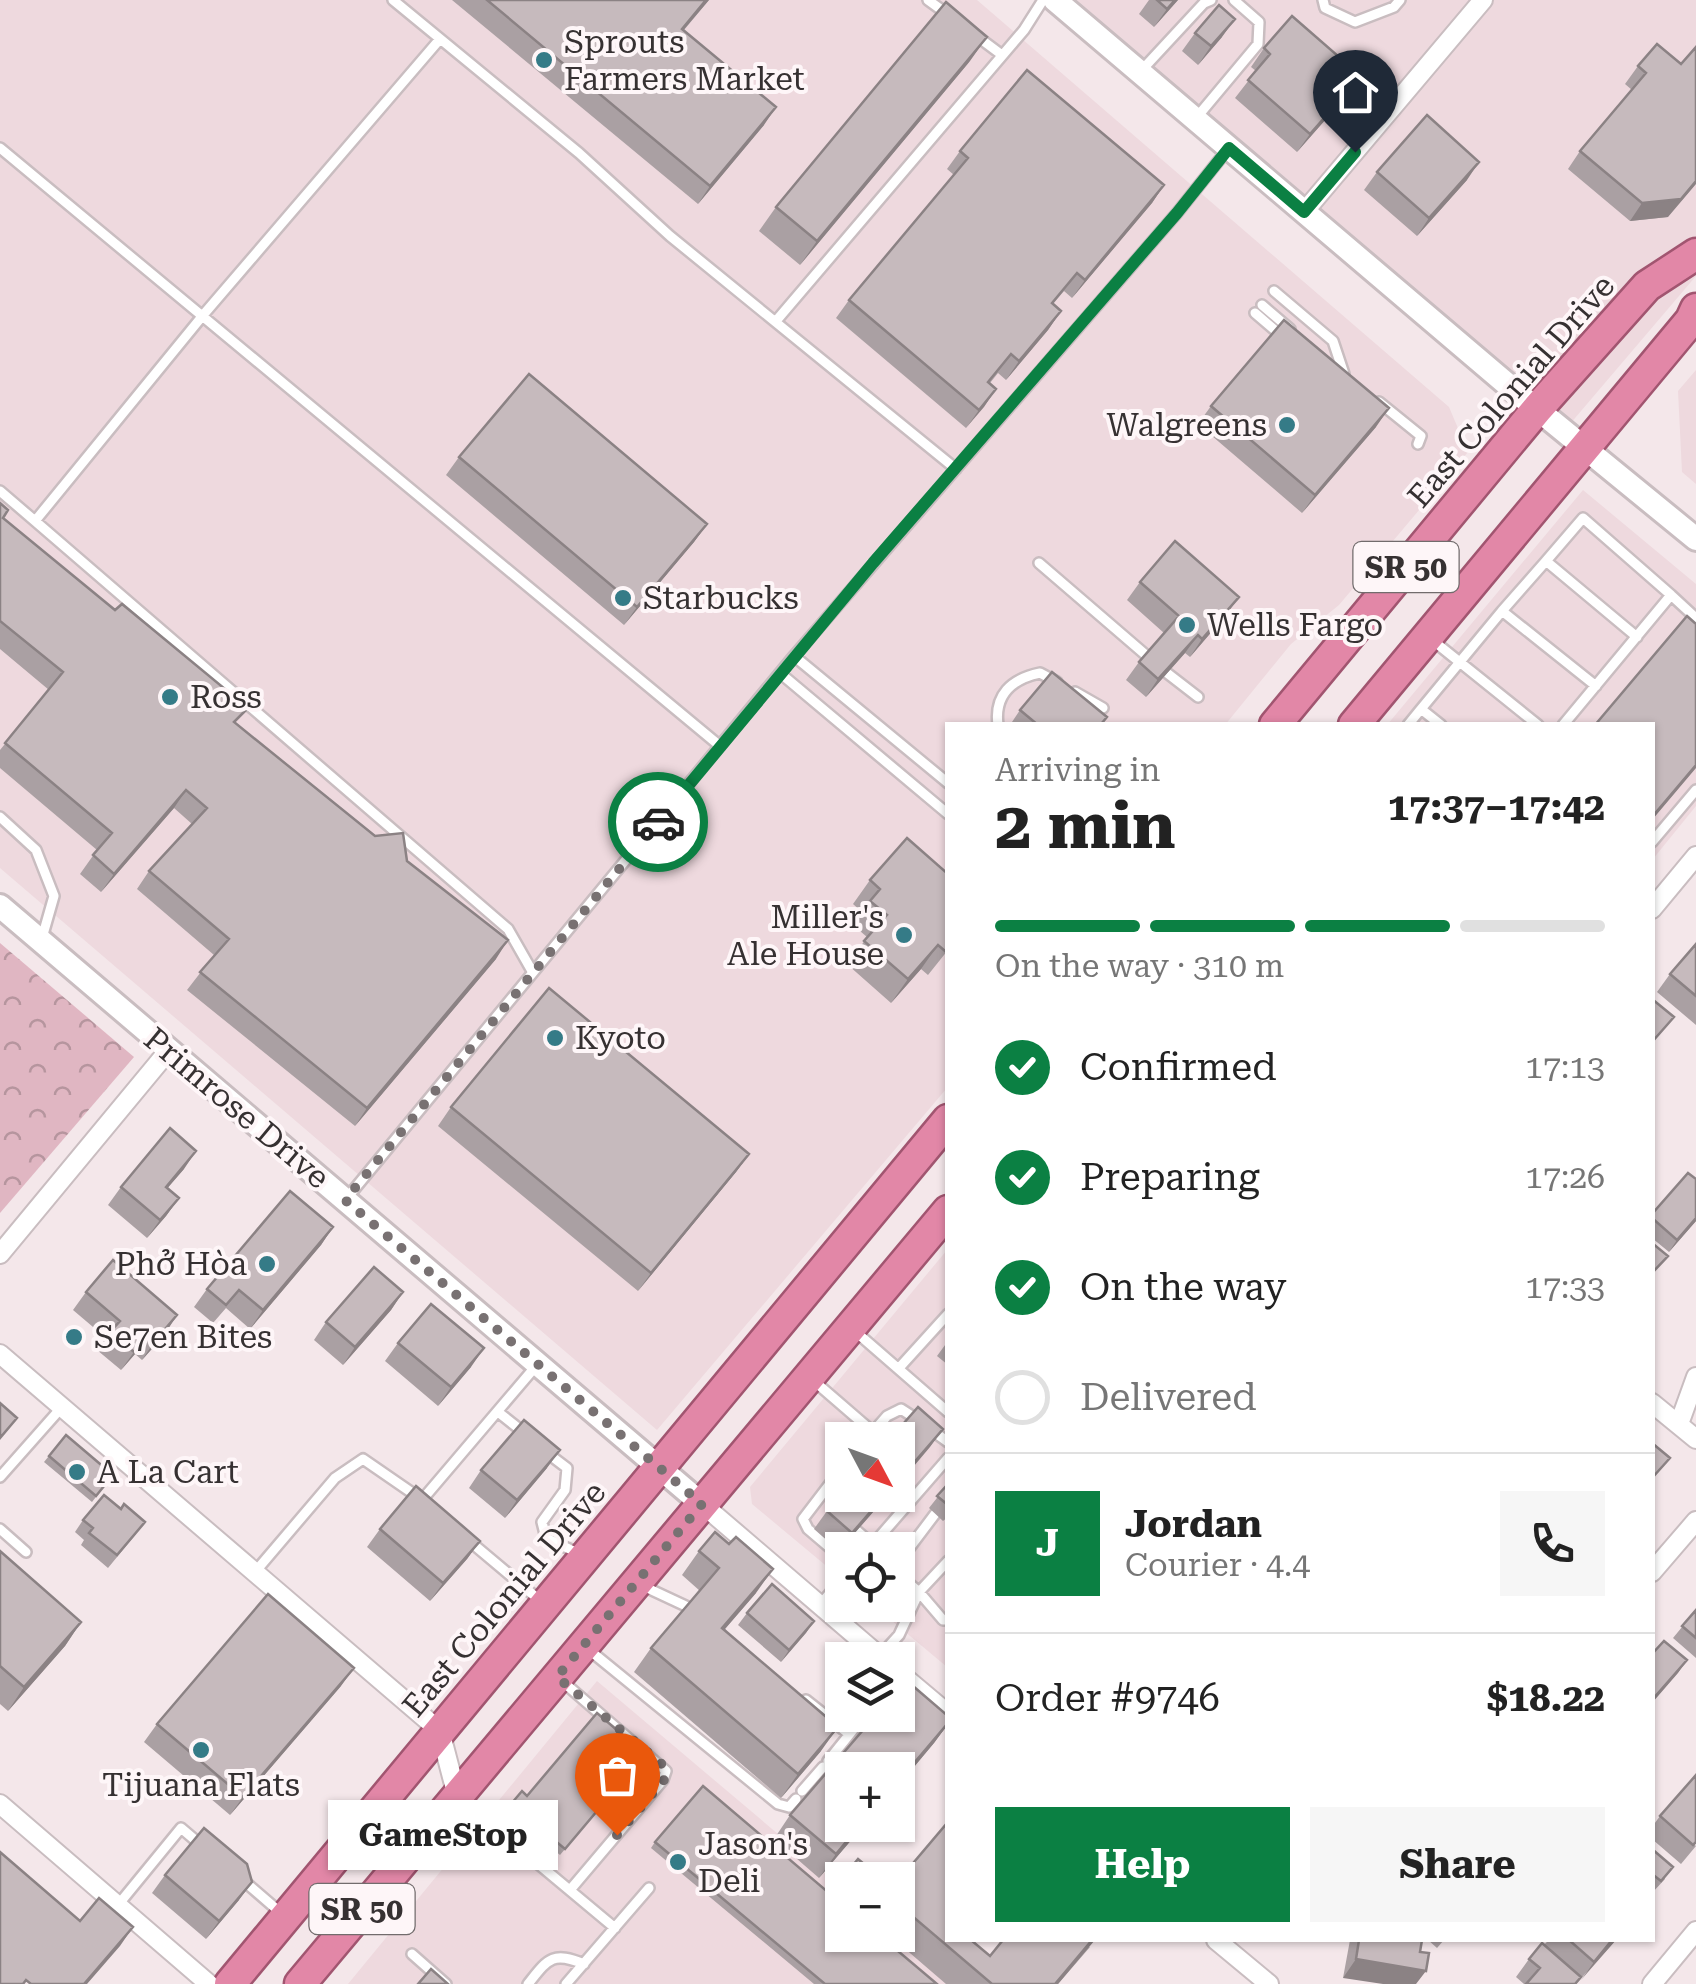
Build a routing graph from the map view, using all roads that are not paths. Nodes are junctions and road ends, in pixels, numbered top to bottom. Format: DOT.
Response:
graph roads {
  1 [pos="393,0"];
  2 [pos="928,0"];
  3 [pos="1043,0"];
  4 [pos="1055,0"];
  5 [pos="1211,0"];
  6 [pos="1234,0"];
  7 [pos="1324,0"];
  8 [pos="1400,0"];
  9 [pos="1483,0"];
  10 [pos="440,39"];
  11 [pos="1002,55"];
  12 [pos="1140,72"];
  13 [pos="1195,119"];
  14 [pos="0,148"];
  15 [pos="1229,148"];
  16 [pos="1304,212"];
  17 [pos="1696,254"];
  18 [pos="1274,291"];
  19 [pos="1258,309"];
  20 [pos="1696,309"];
  21 [pos="204,314"];
  22 [pos="776,322"];
  23 [pos="1289,335"];
  24 [pos="1326,366"];
  25 [pos="1341,372"];
  26 [pos="1356,384"];
  27 [pos="1371,395"];
  28 [pos="1538,408"];
  29 [pos="1418,444"];
  30 [pos="1587,448"];
  31 [pos="956,469"];
  32 [pos="0,491"];
  33 [pos="35,521"];
  34 [pos="1696,539"];
  35 [pos="1546,560"];
  36 [pos="1039,563"];
  37 [pos="1672,596"];
  38 [pos="1502,610"];
  39 [pos="1696,618"];
  40 [pos="1428,636"];
  41 [pos="1637,636"];
  42 [pos="794,656"];
  43 [pos="1147,656"];
  44 [pos="1461,662"];
  45 [pos="780,673"];
  46 [pos="1167,673"];
  47 [pos="1596,686"];
  48 [pos="1198,697"];
  49 [pos="1103,708"];
  50 [pos="1421,709"];
  51 [pos="998,722"];
  52 [pos="1277,722"];
  53 [pos="1356,722"];
  54 [pos="1410,722"];
  55 [pos="1437,722"];
  56 [pos="1534,722"];
  57 [pos="1566,722"];
  58 [pos="720,746"];
  59 [pos="945,780"];
  60 [pos="1696,790"];
  61 [pos="945,811"];
  62 [pos="0,818"];
  63 [pos="1655,838"];
  64 [pos="1696,856"];
  65 [pos="1655,904"];
  66 [pos="0,906"];
  67 [pos="42,941"];
  68 [pos="532,971"];
  69 [pos="169,1050"];
  70 [pos="945,1124"];
  71 [pos="345,1200"];
  72 [pos="945,1215"];
  73 [pos="0,1254"];
  74 [pos="945,1317"];
  75 [pos="850,1327"];
  76 [pos="0,1354"];
  77 [pos="538,1364"];
  78 [pos="898,1368"];
  79 [pos="809,1376"];
  80 [pos="1696,1377"];
  81 [pos="1655,1405"];
  82 [pos="62,1407"];
  83 [pos="945,1409"];
  84 [pos="498,1412"];
  85 [pos="862,1422"];
  86 [pos="881,1422"];
  87 [pos="1678,1424"];
  88 [pos="1696,1439"];
  89 [pos="945,1440"];
  90 [pos="920,1459"];
  91 [pos="945,1461"];
  92 [pos="659,1467"];
  93 [pos="935,1472"];
  94 [pos="0,1478"];
  95 [pos="915,1481"];
  96 [pos="922,1487"];
  97 [pos="825,1489"];
  98 [pos="818,1498"];
  99 [pos="422,1500"];
  100 [pos="702,1504"];
  101 [pos="825,1504"];
  102 [pos="436,1512"];
  103 [pos="936,1514"];
  104 [pos="1696,1521"];
  105 [pos="0,1529"];
  106 [pos="883,1532"];
  107 [pos="465,1537"];
  108 [pos="915,1541"];
  109 [pos="825,1543"];
  110 [pos="26,1552"];
  111 [pos="585,1556"];
  112 [pos="945,1564"];
  113 [pos="1655,1569"];
  114 [pos="255,1572"];
  115 [pos="636,1582"];
  116 [pos="915,1589"];
  117 [pos="919,1592"];
  118 [pos="825,1599"];
  119 [pos="545,1604"];
  120 [pos="820,1605"];
  121 [pos="688,1607"];
  122 [pos="945,1620"];
  123 [pos="863,1642"];
  124 [pos="894,1642"];
  125 [pos="583,1645"];
  126 [pos="557,1677"];
  127 [pos="915,1687"];
  128 [pos="803,1697"];
  129 [pos="945,1712"];
  130 [pos="440,1732"];
  131 [pos="849,1734"];
  132 [pos="458,1796"];
  133 [pos="0,1804"];
  134 [pos="210,1852"];
  135 [pos="239,1877"];
  136 [pos="649,1888"];
  137 [pos="570,1890"];
  138 [pos="118,1906"];
  139 [pos="286,1917"];
  140 [pos="615,1928"];
  141 [pos="1696,1931"];
  142 [pos="1218,1942"];
  143 [pos="412,1954"];
  144 [pos="584,1964"];
  145 [pos="209,1984"];
  146 [pos="230,1984"];
  147 [pos="300,1984"];
  148 [pos="446,1984"];
  149 [pos="528,1984"];
  150 [pos="566,1984"];
  151 [pos="1269,1984"];
  152 [pos="1652,1984"];
  1 -- 10 [label="lane"];
  2 -- 11 [label="lane"];
  3 -- 11 [label="lane"];
  4 -- 12 [label="street"];
  5 -- 12 [label="lane"];
  6 -- 13 [label="lane"];
  7 -- 8 [label="lane"];
  9 -- 16 [label="street"];
  10 -- 21 [label="lane"];
  10 -- 22 [label="lane"];
  11 -- 22 [label="lane"];
  12 -- 13 [label="street"];
  13 -- 15 [label="street"];
  14 -- 21 [label="lane"];
  15 -- 16 [label="street"];
  15 -- 31 [label="lane"];
  16 -- 28 [label="street"];
  17 -- 28 [label="highway, East Colonial Drive / SR 50"];
  18 -- 25 [label="lane"];
  19 -- 23 [label="lane"];
  20 -- 30 [label="highway, SR 50"];
  21 -- 33 [label="lane"];
  21 -- 58 [label="lane"];
  22 -- 31 [label="lane"];
  24 -- 25 [label="lane"];
  25 -- 26 [label="lane"];
  27 -- 29 [label="lane"];
  28 -- 30 [label="street"];
  28 -- 52 [label="highway, East Colonial Drive / SR 50"];
  30 -- 34 [label="street"];
  30 -- 40 [label="highway, SR 50"];
  31 -- 42 [label="lane"];
  32 -- 33 [label="lane"];
  33 -- 68 [label="lane"];
  35 -- 37 [label="lane"];
  35 -- 38 [label="lane"];
  35 -- 41 [label="lane"];
  36 -- 43 [label="lane"];
  37 -- 39 [label="lane"];
  37 -- 41 [label="lane"];
  38 -- 44 [label="lane"];
  38 -- 47 [label="lane"];
  40 -- 44 [label="lane"];
  40 -- 53 [label="highway, SR 50"];
  41 -- 47 [label="lane"];
  42 -- 45 [label="lane"];
  42 -- 59 [label="lane"];
  44 -- 50 [label="lane"];
  44 -- 56 [label="lane"];
  45 -- 58 [label="lane"];
  45 -- 61 [label="lane"];
  46 -- 48 [label="lane"];
  47 -- 57 [label="lane"];
  49 -- 51 [label="lane"];
  50 -- 54 [label="lane"];
  50 -- 55 [label="lane"];
  58 -- 68 [label="lane"];
  60 -- 63 [label="lane"];
  62 -- 67 [label="lane"];
  64 -- 65 [label="street"];
  66 -- 67 [label="street, Primrose Drive"];
  67 -- 69 [label="street, Primrose Drive"];
  68 -- 71 [label="lane"];
  69 -- 71 [label="street, Primrose Drive"];
  69 -- 73 [label="street"];
  70 -- 92 [label="highway, East Colonial Drive / SR 50"];
  71 -- 77 [label="street, Primrose Drive"];
  72 -- 75 [label="highway, SR 50"];
  74 -- 78 [label="lane"];
  75 -- 78 [label="lane"];
  75 -- 79 [label="highway, SR 50"];
  76 -- 82 [label="street"];
  77 -- 84 [label="lane"];
  77 -- 92 [label="street, Primrose Drive"];
  78 -- 83 [label="lane"];
  79 -- 85 [label="lane"];
  79 -- 100 [label="highway, SR 50"];
  80 -- 87 [label="street"];
  81 -- 87 [label="street"];
  82 -- 94 [label="lane"];
  82 -- 114 [label="street"];
  84 -- 99 [label="lane"];
  84 -- 111 [label="lane"];
  86 -- 89 [label="lane"];
  87 -- 88 [label="street"];
  90 -- 93 [label="lane"];
  91 -- 93 [label="lane"];
  92 -- 100 [label="street, Primrose Drive"];
  92 -- 111 [label="highway, East Colonial Drive / SR 50"];
  93 -- 96 [label="lane"];
  95 -- 96 [label="lane"];
  96 -- 106 [label="lane"];
  97 -- 98 [label="lane"];
  98 -- 101 [label="lane"];
  98 -- 109 [label="lane"];
  99 -- 102 [label="lane"];
  99 -- 114 [label="lane"];
  100 -- 115 [label="highway, SR 50"];
  100 -- 120 [label="street, Primrose Drive"];
  103 -- 108 [label="lane"];
  104 -- 113 [label="street"];
  105 -- 110 [label="lane"];
  107 -- 119 [label="lane"];
  111 -- 119 [label="highway, East Colonial Drive / SR 50"];
  112 -- 117 [label="lane"];
  114 -- 130 [label="street"];
  115 -- 121 [label="lane"];
  115 -- 125 [label="highway, SR 50"];
  116 -- 117 [label="lane"];
  117 -- 122 [label="lane"];
  117 -- 124 [label="lane"];
  118 -- 120 [label="lane"];
  119 -- 130 [label="highway, East Colonial Drive / SR 50"];
  120 -- 123 [label="street, Primrose Drive"];
  125 -- 126 [label="highway, SR 50"];
  125 -- 131 [label="lane"];
  126 -- 132 [label="highway, SR 50"];
  126 -- 137 [label="lane"];
  127 -- 129 [label="street"];
  128 -- 131 [label="lane"];
  130 -- 132 [label="street"];
  130 -- 139 [label="highway, East Colonial Drive / SR 50"];
  132 -- 137 [label="lane"];
  132 -- 147 [label="highway, SR 50"];
  133 -- 138 [label="street"];
  134 -- 138 [label="lane"];
  135 -- 139 [label="lane"];
  136 -- 140 [label="lane"];
  137 -- 140 [label="lane"];
  138 -- 145 [label="street"];
  139 -- 146 [label="highway, East Colonial Drive / SR 50"];
  140 -- 144 [label="lane"];
  141 -- 152 [label="street"];
  142 -- 151 [label="street"];
  143 -- 148 [label="lane"];
  144 -- 149 [label="lane"];
  144 -- 150 [label="lane"];
}
